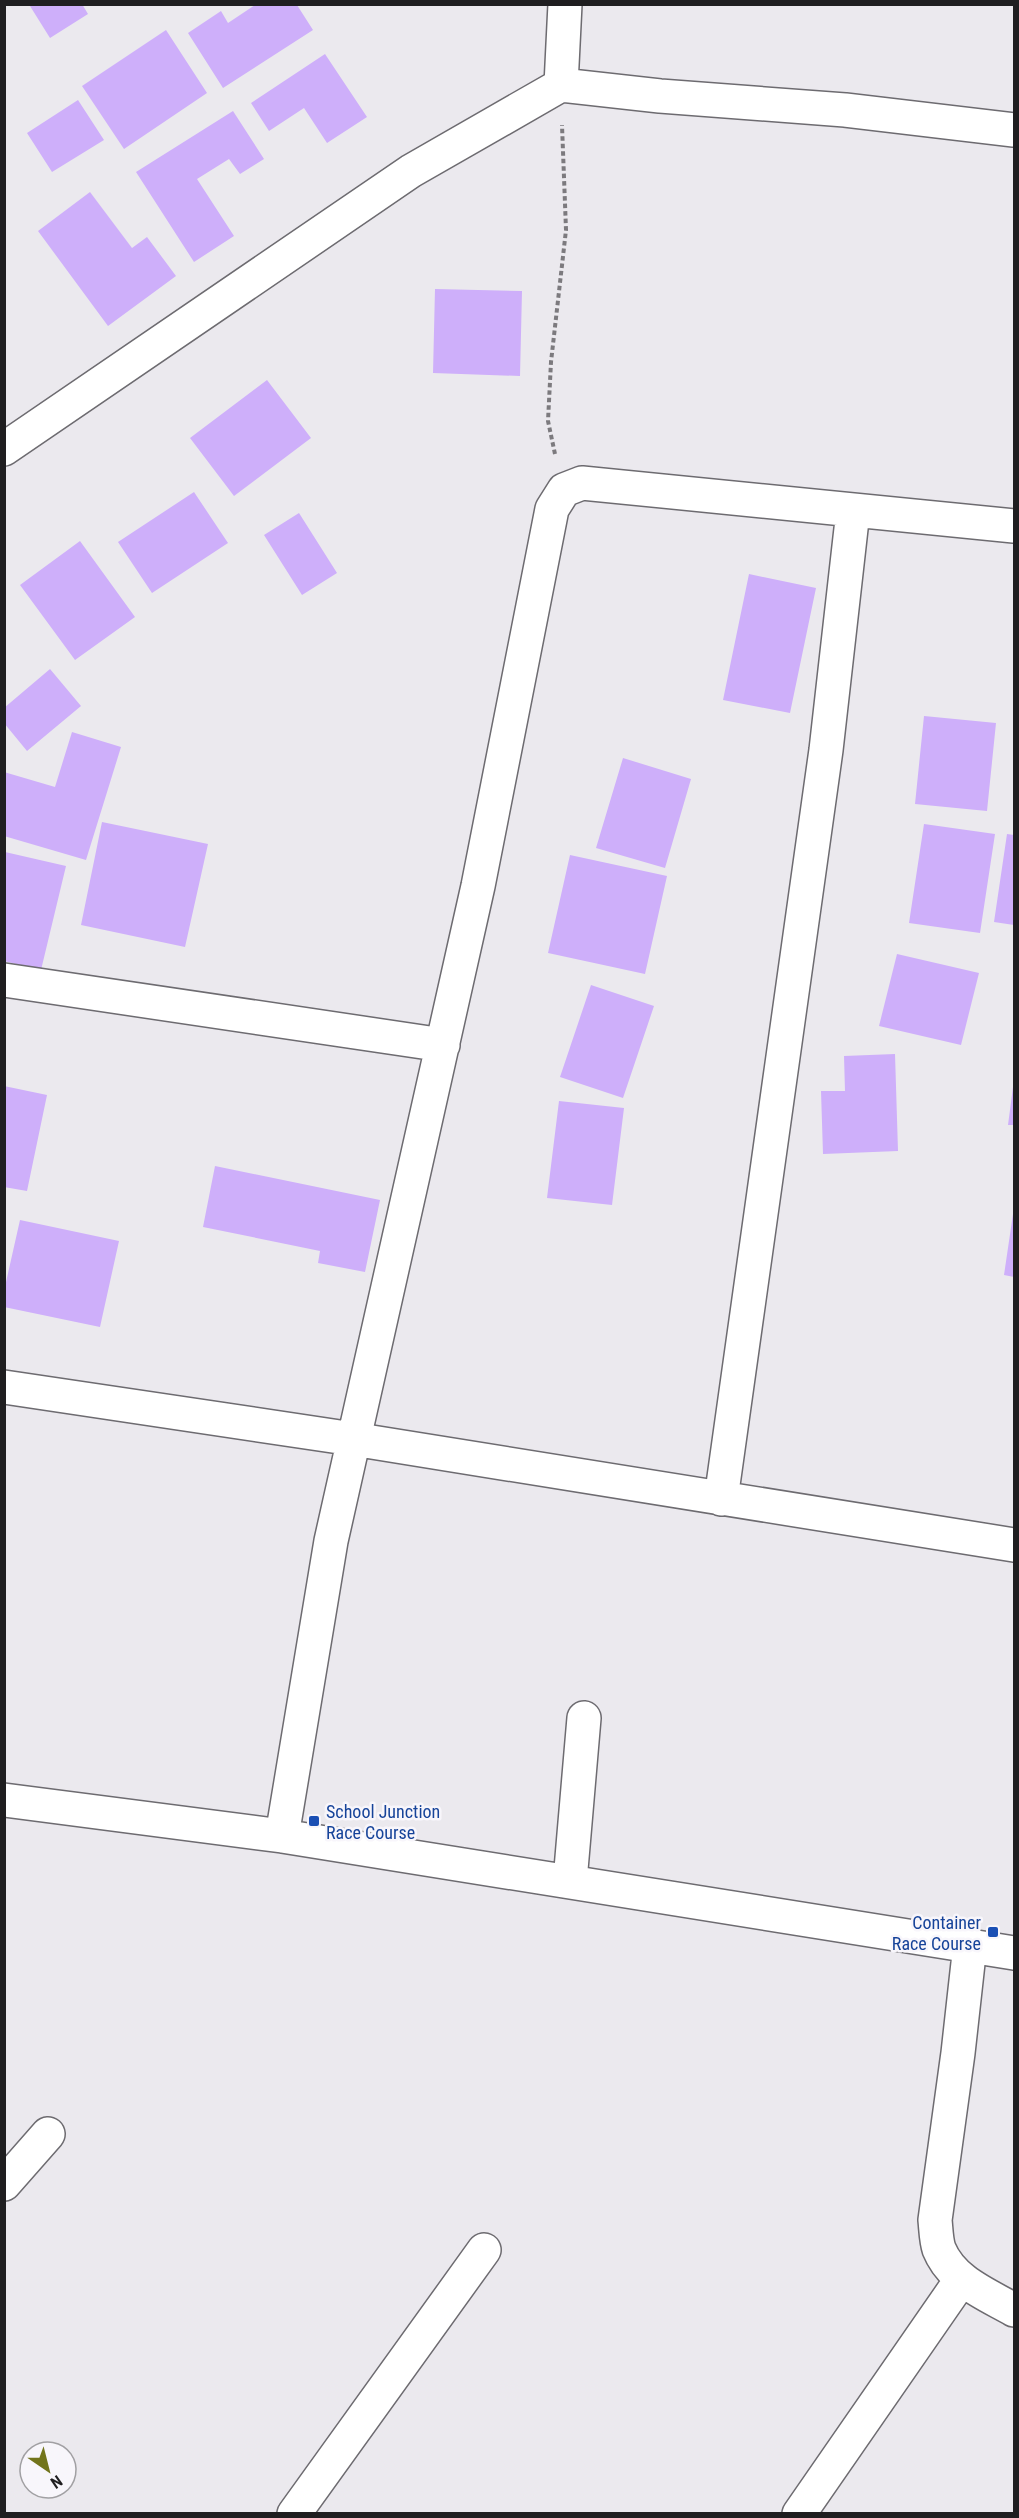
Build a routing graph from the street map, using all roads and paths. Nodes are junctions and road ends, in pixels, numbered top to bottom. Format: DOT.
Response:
graph roads {
  1 [pos="565,4"];
  2 [pos="561,85"];
  3 [pos="1014,130"];
  4 [pos="4,449"];
  5 [pos="564,490"];
  6 [pos="854,511"];
  7 [pos="1014,526"];
  8 [pos="4,980"];
  9 [pos="443,1045"];
  10 [pos="4,1387"];
  11 [pos="353,1439"];
  12 [pos="721,1499"];
  13 [pos="1014,1545"];
  14 [pos="584,1718"];
  15 [pos="4,1800"];
  16 [pos="282,1836"];
  17 [pos="570,1881"];
  18 [pos="970,1945"];
  19 [pos="1014,1953"];
  20 [pos="48,2134"];
  21 [pos="4,2184"];
  22 [pos="484,2250"];
  23 [pos="961,2280"];
  24 [pos="1014,2310"];
  25 [pos="294,2514"];
  26 [pos="799,2514"];
  1 -- 2 [label="street"];
  2 -- 3 [label="street"];
  2 -- 4 [label="street"];
  2 -- 5 [label="path"];
  5 -- 6 [label="street"];
  5 -- 9 [label="street"];
  6 -- 7 [label="street"];
  6 -- 12 [label="street"];
  8 -- 9 [label="street"];
  9 -- 11 [label="street"];
  10 -- 11 [label="street"];
  11 -- 12 [label="street"];
  11 -- 16 [label="street"];
  12 -- 13 [label="street"];
  14 -- 17 [label="street"];
  15 -- 16 [label="street"];
  16 -- 17 [label="street"];
  17 -- 18 [label="street"];
  18 -- 19 [label="street"];
  18 -- 23 [label="street"];
  20 -- 21 [label="street"];
  22 -- 25 [label="street"];
  23 -- 24 [label="street"];
  23 -- 26 [label="street"];
}
